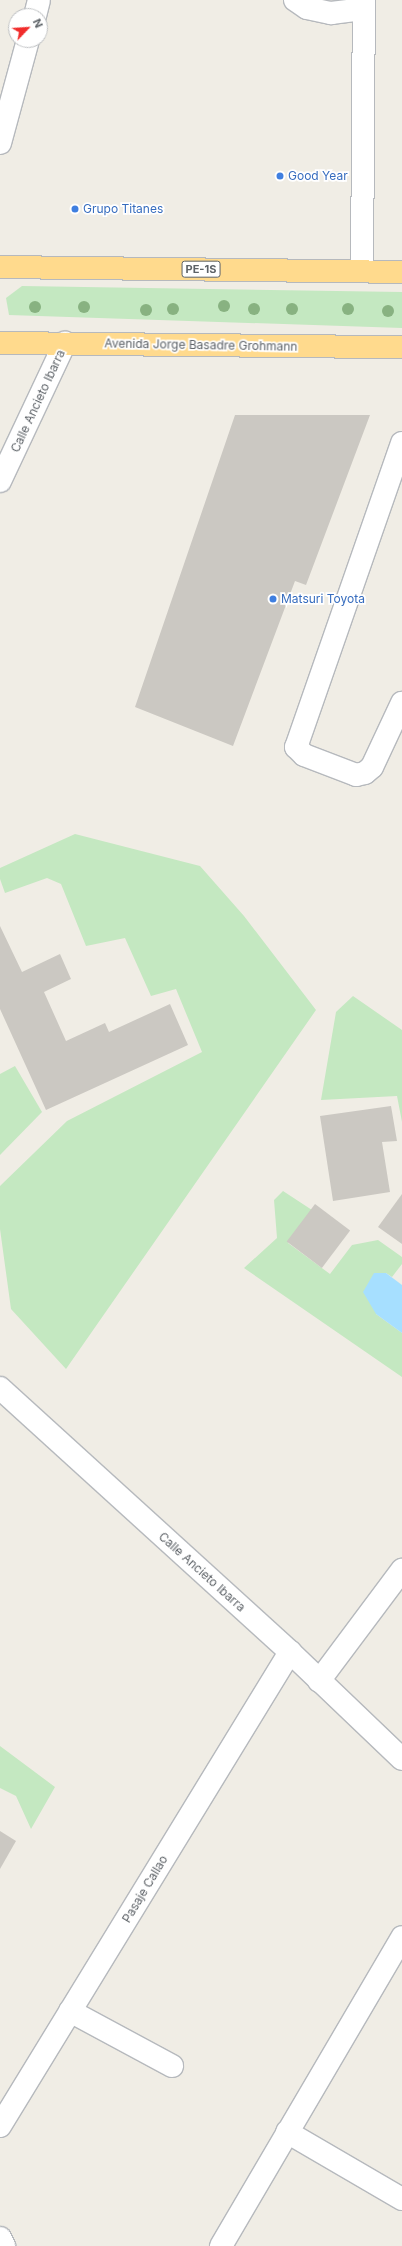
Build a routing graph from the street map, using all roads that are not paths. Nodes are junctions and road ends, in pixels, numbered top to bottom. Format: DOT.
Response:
graph roads {
  1 [pos="295,0"];
  2 [pos="364,4"];
  3 [pos="26,48"];
  4 [pos="0,143"];
  5 [pos="0,267"];
  6 [pos="362,271"];
  7 [pos="402,272"];
  8 [pos="0,343"];
  9 [pos="65,343"];
  10 [pos="402,347"];
  11 [pos="402,443"];
  12 [pos="0,481"];
  13 [pos="402,703"];
  14 [pos="0,1388"];
  15 [pos="402,1570"];
  16 [pos="290,1652"];
  17 [pos="319,1681"];
  18 [pos="402,1760"];
  19 [pos="402,1937"];
  20 [pos="70,2011"];
  21 [pos="172,2066"];
  22 [pos="0,2126"];
  23 [pos="287,2132"];
  24 [pos="402,2199"];
  25 [pos="0,2238"];
  26 [pos="4,2246"];
  27 [pos="220,2246"];
  1 -- 2 [label="street"];
  2 -- 6 [label="street"];
  3 -- 4 [label="street"];
  5 -- 6 [label="highway, PE-1S"];
  6 -- 7 [label="highway, PE-1S"];
  8 -- 9 [label="highway, Avenida Jorge Basadre Grohmann"];
  9 -- 10 [label="highway, Avenida Jorge Basadre Grohmann"];
  9 -- 12 [label="street, Calle Ancieto Ibarra"];
  11 -- 13 [label="street"];
  14 -- 16 [label="street, Calle Ancieto Ibarra"];
  15 -- 17 [label="street"];
  16 -- 17 [label="street, Calle Ancieto Ibarra"];
  16 -- 20 [label="street, Pasaje Callao"];
  17 -- 18 [label="street, Calle Ancieto Ibarra"];
  19 -- 23 [label="street"];
  20 -- 21 [label="street"];
  20 -- 22 [label="street, Pasaje Callao"];
  23 -- 24 [label="street"];
  23 -- 27 [label="street"];
  25 -- 26 [label="street"];
}
